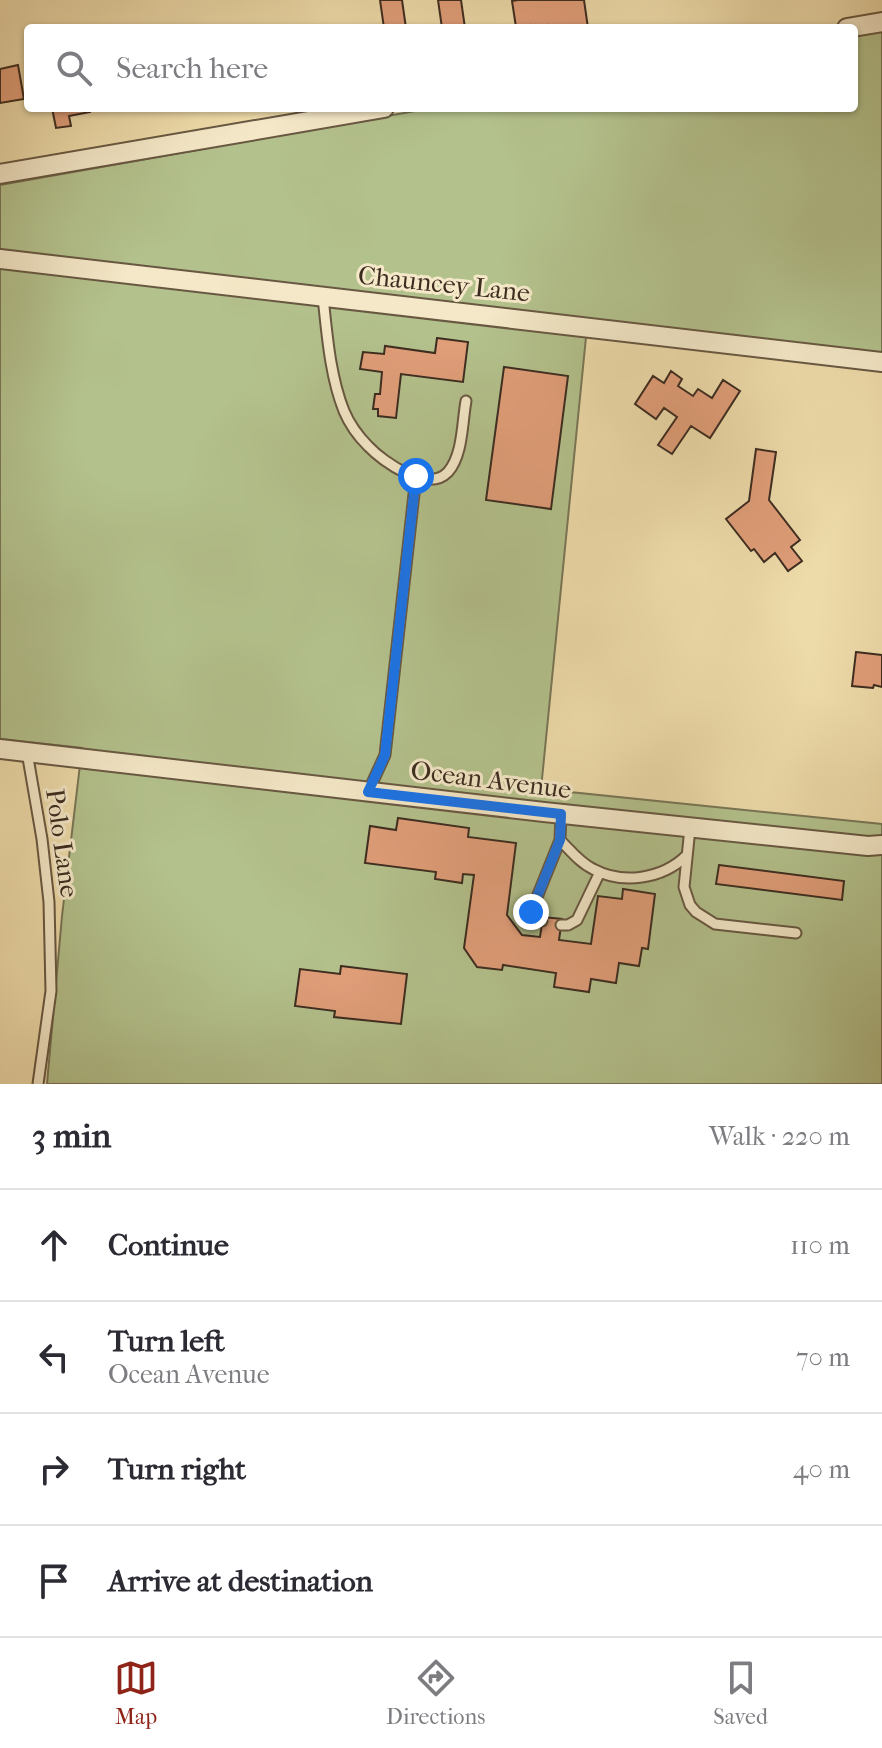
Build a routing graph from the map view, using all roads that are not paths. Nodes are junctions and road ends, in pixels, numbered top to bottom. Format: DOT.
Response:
graph roads {
  1 [pos="882,22"];
  2 [pos="858,26"];
  3 [pos="361,112"];
  4 [pos="0,174"];
  5 [pos="0,259"];
  6 [pos="323,297"];
  7 [pos="882,362"];
  8 [pos="466,401"];
  9 [pos="416,476"];
  10 [pos="0,749"];
  11 [pos="27,752"];
  12 [pos="368,792"];
  13 [pos="561,814"];
  14 [pos="690,828"];
  15 [pos="560,840"];
  16 [pos="882,845"];
  17 [pos="686,856"];
  18 [pos="600,872"];
  19 [pos="542,921"];
  20 [pos="561,925"];
  21 [pos="796,933"];
  22 [pos="38,1084"];
  1 -- 2 [label="street"];
  3 -- 4 [label="street"];
  5 -- 6 [label="street, Chauncey Lane"];
  6 -- 7 [label="street, Chauncey Lane"];
  6 -- 9 [label="lane"];
  8 -- 9 [label="lane"];
  9 -- 12 [label="lane"];
  10 -- 11 [label="street, Ocean Avenue"];
  11 -- 12 [label="street, Ocean Avenue"];
  11 -- 22 [label="lane, Polo Lane"];
  12 -- 13 [label="street, Ocean Avenue"];
  13 -- 14 [label="street, Ocean Avenue"];
  13 -- 15 [label="lane"];
  14 -- 16 [label="street, Ocean Avenue"];
  14 -- 17 [label="lane"];
  15 -- 18 [label="lane"];
  15 -- 19 [label="lane"];
  17 -- 18 [label="lane"];
  17 -- 21 [label="lane"];
  18 -- 20 [label="lane"];
}
